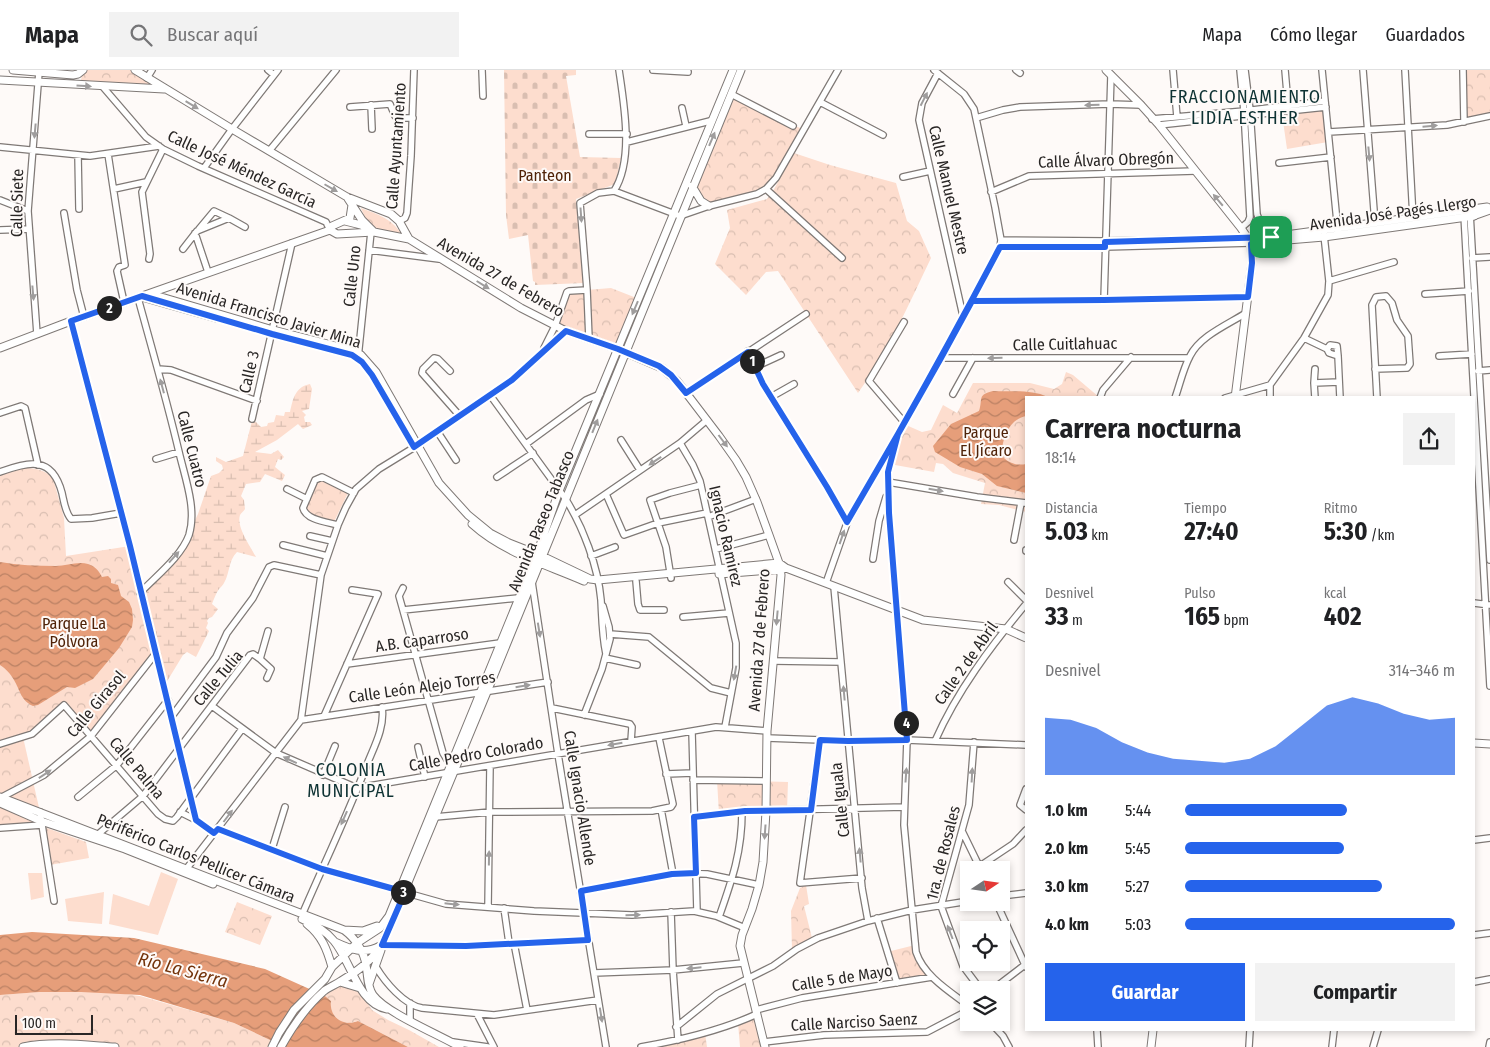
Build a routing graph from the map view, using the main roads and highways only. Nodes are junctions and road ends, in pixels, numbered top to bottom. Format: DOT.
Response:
graph roads {
  1 [pos="12,70"];
  2 [pos="83,70"];
  3 [pos="135,70"];
  4 [pos="732,70"];
  5 [pos="740,70"];
  6 [pos="1108,73"];
  7 [pos="0,80"];
  8 [pos="166,90"];
  9 [pos="692,186"];
  10 [pos="347,196"];
  11 [pos="352,205"];
  12 [pos="709,206"];
  13 [pos="1489,210"];
  14 [pos="1467,213"];
  15 [pos="677,215"];
  16 [pos="345,221"];
  17 [pos="330,230"];
  18 [pos="372,232"];
  19 [pos="1338,232"];
  20 [pos="409,239"];
  21 [pos="1250,241"];
  22 [pos="151,294"];
  23 [pos="140,297"];
  24 [pos="272,332"];
  25 [pos="0,348"];
  26 [pos="618,349"];
  27 [pos="625,352"];
  28 [pos="1235,396"];
  29 [pos="538,558"];
  30 [pos="781,567"];
  31 [pos="670,576"];
  32 [pos="598,582"];
  33 [pos="1025,638"];
  34 [pos="483,693"];
  35 [pos="1475,743"];
  36 [pos="1490,744"];
  37 [pos="450,771"];
  38 [pos="1,799"];
  39 [pos="95,836"];
  40 [pos="185,870"];
  41 [pos="402,892"];
  42 [pos="289,914"];
  43 [pos="386,922"];
  44 [pos="344,930"];
  45 [pos="335,942"];
  46 [pos="357,943"];
  47 [pos="382,945"];
  48 [pos="350,949"];
  49 [pos="362,951"];
  50 [pos="343,956"];
  51 [pos="366,963"];
  52 [pos="332,967"];
  53 [pos="352,973"];
  54 [pos="340,982"];
  55 [pos="369,985"];
  56 [pos="360,988"];
  57 [pos="392,1010"];
  58 [pos="1153,1031"];
  59 [pos="765,1044"];
  60 [pos="55,1046"];
  61 [pos="22,1047"];
  62 [pos="115,1047"];
  63 [pos="272,1047"];
  64 [pos="281,1047"];
  65 [pos="460,1047"];
  66 [pos="1151,1047"];
  1 -- 2 [label="main road"];
  3 -- 8 [label="main road, Avenida 27 de Febrero"];
  4 -- 15 [label="main road, Avenida Paseo Tabasco"];
  9 -- 5 [label="main road, Avenida Paseo Tabasco, one-way"];
  21 -- 6 [label="main road, one-way"];
  7 -- 8 [label="main road, one-way"];
  8 -- 10 [label="main road, Avenida 27 de Febrero, one-way"];
  9 -- 12 [label="main road"];
  9 -- 15 [label="main road, Avenida Paseo Tabasco"];
  10 -- 11 [label="main road"];
  10 -- 20 [label="main road, Avenida 27 de Febrero"];
  11 -- 16 [label="main road"];
  11 -- 18 [label="main road"];
  13 -- 14 [label="highway"];
  14 -- 19 [label="main road, Avenida José Pagés Llergo"];
  14 -- 19 [label="main road, Avenida José Pagés Llergo"];
  15 -- 26 [label="main road, Avenida Paseo Tabasco, one-way"];
  15 -- 27 [label="main road, Avenida Paseo Tabasco"];
  16 -- 17 [label="main road"];
  16 -- 18 [label="main road"];
  17 -- 18 [label="main road"];
  17 -- 22 [label="main road"];
  18 -- 20 [label="main road, Avenida 27 de Febrero"];
  19 -- 21 [label="main road, Avenida José Pagés Llergo"];
  20 -- 26 [label="main road, Avenida 27 de Febrero, one-way"];
  21 -- 28 [label="main road"];
  22 -- 23 [label="main road"];
  22 -- 24 [label="main road, Avenida Francisco Javier Mina"];
  23 -- 24 [label="main road, Avenida Francisco Javier Mina"];
  23 -- 25 [label="main road"];
  24 -- 29 [label="main road, Avenida Francisco Javier Mina"];
  26 -- 27 [label="main road, Avenida 27 de Febrero"];
  26 -- 29 [label="main road, Avenida Paseo Tabasco"];
  29 -- 27 [label="main road, Avenida Paseo Tabasco, one-way"];
  27 -- 30 [label="main road, Avenida 27 de Febrero, one-way"];
  29 -- 32 [label="main road, Avenida Francisco Javier Mina"];
  29 -- 34 [label="main road, Avenida Paseo Tabasco"];
  29 -- 34 [label="main road, Avenida Paseo Tabasco"];
  30 -- 31 [label="main road, Avenida Francisco Javier Mina"];
  30 -- 33 [label="main road, Avenida Francisco Javier Mina"];
  30 -- 59 [label="main road, Avenida 27 de Febrero, one-way"];
  31 -- 32 [label="main road, Avenida Francisco Javier Mina"];
  31 -- 32 [label="main road, Avenida Francisco Javier Mina"];
  34 -- 37 [label="main road, Avenida Paseo Tabasco"];
  35 -- 36 [label="main road"];
  37 -- 41 [label="main road, Avenida Paseo Tabasco"];
  37 -- 41 [label="main road, Avenida Paseo Tabasco"];
  38 -- 39 [label="main road, Periférico Carlos Pellicer Cámara"];
  38 -- 39 [label="main road, Periférico Carlos Pellicer Cámara"];
  39 -- 40 [label="main road, Periférico Carlos Pellicer Cámara"];
  40 -- 42 [label="main road, Periférico Carlos Pellicer Cámara"];
  40 -- 44 [label="main road, Periférico Carlos Pellicer Cámara"];
  41 -- 43 [label="main road, Avenida Paseo Tabasco"];
  41 -- 47 [label="main road, Avenida Paseo Tabasco"];
  42 -- 45 [label="main road, Periférico Carlos Pellicer Cámara"];
  42 -- 52 [label="main road"];
  43 -- 44 [label="main road"];
  43 -- 46 [label="main road"];
  44 -- 46 [label="main road, Periférico Carlos Pellicer Cámara"];
  45 -- 48 [label="main road"];
  45 -- 50 [label="main road, Periférico Carlos Pellicer Cámara"];
  46 -- 48 [label="main road"];
  46 -- 49 [label="main road, Periférico Carlos Pellicer Cámara"];
  47 -- 49 [label="main road"];
  47 -- 51 [label="main road, Avenida Paseo Tabasco"];
  47 -- 55 [label="main road"];
  48 -- 49 [label="main road"];
  48 -- 50 [label="main road"];
  49 -- 51 [label="main road, Periférico Carlos Pellicer Cámara"];
  50 -- 52 [label="main road"];
  50 -- 53 [label="main road, Periférico Carlos Pellicer Cámara"];
  51 -- 53 [label="main road, Avenida Paseo Tabasco"];
  51 -- 55 [label="main road, Periférico Carlos Pellicer Cámara"];
  52 -- 63 [label="main road"];
  53 -- 54 [label="main road, Avenida Paseo Tabasco"];
  53 -- 56 [label="main road, Periférico Carlos Pellicer Cámara"];
  54 -- 56 [label="main road"];
  54 -- 64 [label="main road, Avenida Paseo Tabasco"];
  55 -- 57 [label="main road"];
  56 -- 57 [label="main road, Periférico Carlos Pellicer Cámara"];
  57 -- 65 [label="main road"];
  58 -- 66 [label="main road"];
  60 -- 61 [label="main road"];
  60 -- 62 [label="main road"];
}
